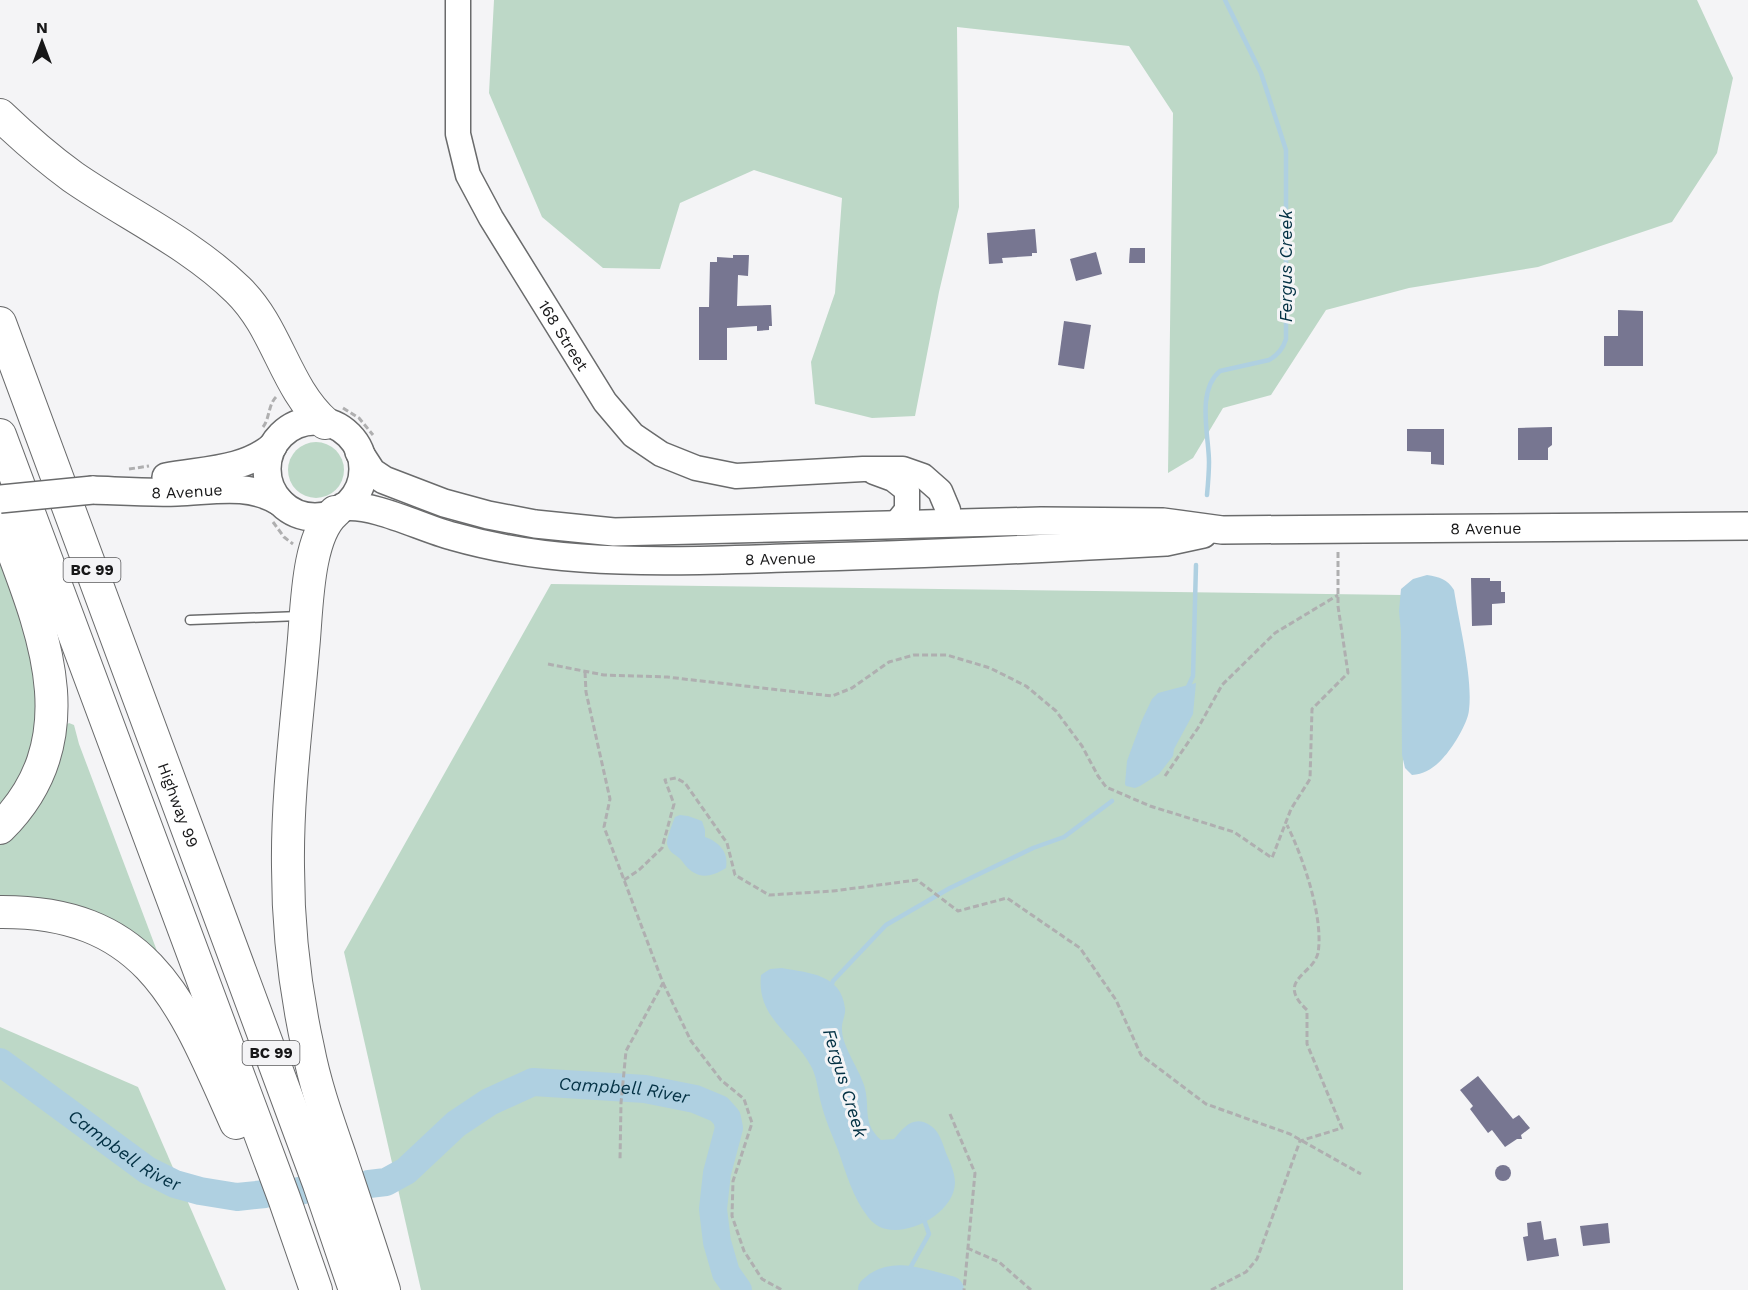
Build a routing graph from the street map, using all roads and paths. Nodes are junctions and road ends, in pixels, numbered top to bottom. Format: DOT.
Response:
graph roads {
  1 [pos="458,0"];
  2 [pos="0,115"];
  3 [pos="0,323"];
  4 [pos="331,413"];
  5 [pos="0,435"];
  6 [pos="366,443"];
  7 [pos="273,446"];
  8 [pos="863,469"];
  9 [pos="93,490"];
  10 [pos="0,499"];
  11 [pos="339,510"];
  12 [pos="276,511"];
  13 [pos="0,517"];
  14 [pos="948,523"];
  15 [pos="895,525"];
  16 [pos="1748,526"];
  17 [pos="1338,530"];
  18 [pos="1222,531"];
  19 [pos="299,547"];
  20 [pos="641,560"];
  21 [pos="1338,595"];
  22 [pos="306,616"];
  23 [pos="190,620"];
  24 [pos="548,664"];
  25 [pos="585,672"];
  26 [pos="1165,776"];
  27 [pos="1287,825"];
  28 [pos="0,828"];
  29 [pos="624,880"];
  30 [pos="0,912"];
  31 [pos="663,982"];
  32 [pos="951,1114"];
  33 [pos="1300,1141"];
  34 [pos="620,1160"];
  35 [pos="1362,1174"];
  36 [pos="967,1249"];
  37 [pos="303,1290"];
  38 [pos="316,1290"];
  39 [pos="356,1290"];
  40 [pos="384,1290"];
  41 [pos="782,1290"];
  42 [pos="964,1290"];
  43 [pos="1031,1290"];
  44 [pos="1211,1290"];
  1 -- 8 [label="main road, 168 Street"];
  2 -- 4 [label="highway"];
  3 -- 39 [label="highway, Highway 99 / BC 99"];
  4 -- 6 [label="main road"];
  4 -- 6 [label="path"];
  4 -- 7 [label="main road"];
  5 -- 38 [label="highway, BC 99"];
  6 -- 11 [label="main road"];
  6 -- 15 [label="main road, 8 Avenue"];
  7 -- 9 [label="main road, 8 Avenue"];
  7 -- 12 [label="main road"];
  8 -- 14 [label="main road, 168 Street"];
  8 -- 15 [label="main road, 168 Street"];
  9 -- 10 [label="main road, 8 Avenue, bridge"];
  9 -- 12 [label="main road, 8 Avenue"];
  11 -- 12 [label="main road"];
  11 -- 20 [label="main road, 8 Avenue"];
  11 -- 22 [label="highway"];
  12 -- 19 [label="path"];
  13 -- 28 [label="highway"];
  14 -- 15 [label="main road, 8 Avenue"];
  14 -- 18 [label="main road, 8 Avenue"];
  14 -- 20 [label="main road"];
  16 -- 17 [label="main road, 8 Avenue"];
  17 -- 18 [label="main road, 8 Avenue"];
  17 -- 21 [label="path"];
  18 -- 20 [label="main road, 8 Avenue"];
  21 -- 26 [label="path"];
  21 -- 27 [label="path"];
  22 -- 23 [label="lane"];
  22 -- 40 [label="highway"];
  24 -- 25 [label="path"];
  25 -- 27 [label="path"];
  25 -- 29 [label="path"];
  27 -- 33 [label="path"];
  29 -- 31 [label="path"];
  29 -- 33 [label="path"];
  30 -- 37 [label="highway"];
  31 -- 34 [label="path"];
  31 -- 41 [label="path"];
  32 -- 36 [label="path"];
  33 -- 35 [label="path"];
  33 -- 44 [label="path"];
  36 -- 42 [label="path"];
  36 -- 43 [label="path"];
}
